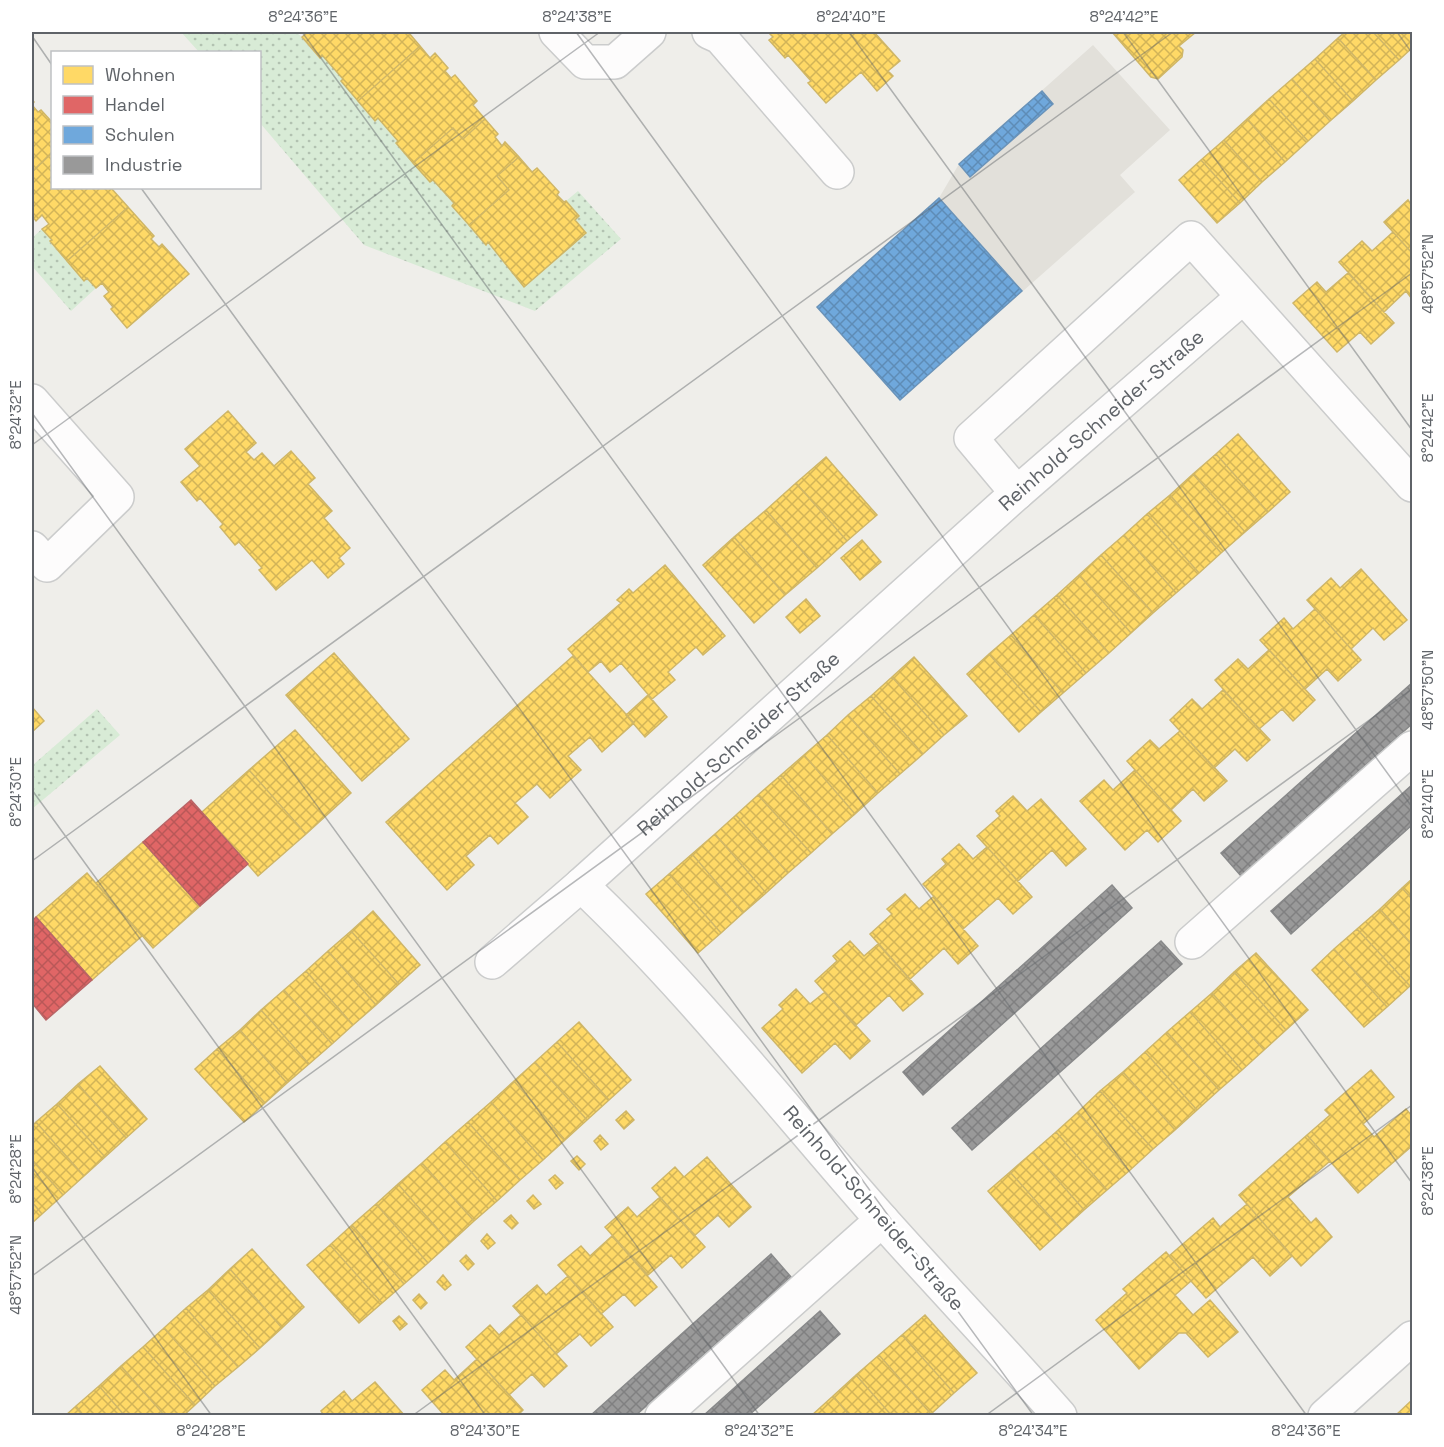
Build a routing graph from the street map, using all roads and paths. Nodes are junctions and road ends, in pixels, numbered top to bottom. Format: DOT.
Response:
graph roads {
  1 [pos="556,32"];
  2 [pos="649,32"];
  3 [pos="709,32"];
  4 [pos="837,172"];
  5 [pos="1243,297"];
  6 [pos="32,401"];
  7 [pos="1413,485"];
  8 [pos="1017,493"];
  9 [pos="32,548"];
  10 [pos="1413,748"];
  11 [pos="581,885"];
  12 [pos="1192,942"];
  13 [pos="492,962"];
  14 [pos="882,1220"];
  15 [pos="1413,1338"];
  16 [pos="662,1416"];
  17 [pos="1060,1416"];
  18 [pos="1325,1416"];
  1 -- 2 [label="street"];
  3 -- 4 [label="street"];
  5 -- 7 [label="street"];
  5 -- 8 [label="street, Reinhold-Schneider-Straße"];
  5 -- 8 [label="street"];
  6 -- 9 [label="street"];
  8 -- 11 [label="street, Reinhold-Schneider-Straße"];
  10 -- 12 [label="street"];
  11 -- 13 [label="street"];
  11 -- 14 [label="street, Reinhold-Schneider-Straße"];
  14 -- 16 [label="street"];
  14 -- 17 [label="street, Reinhold-Schneider-Straße"];
  15 -- 18 [label="street"];
}
